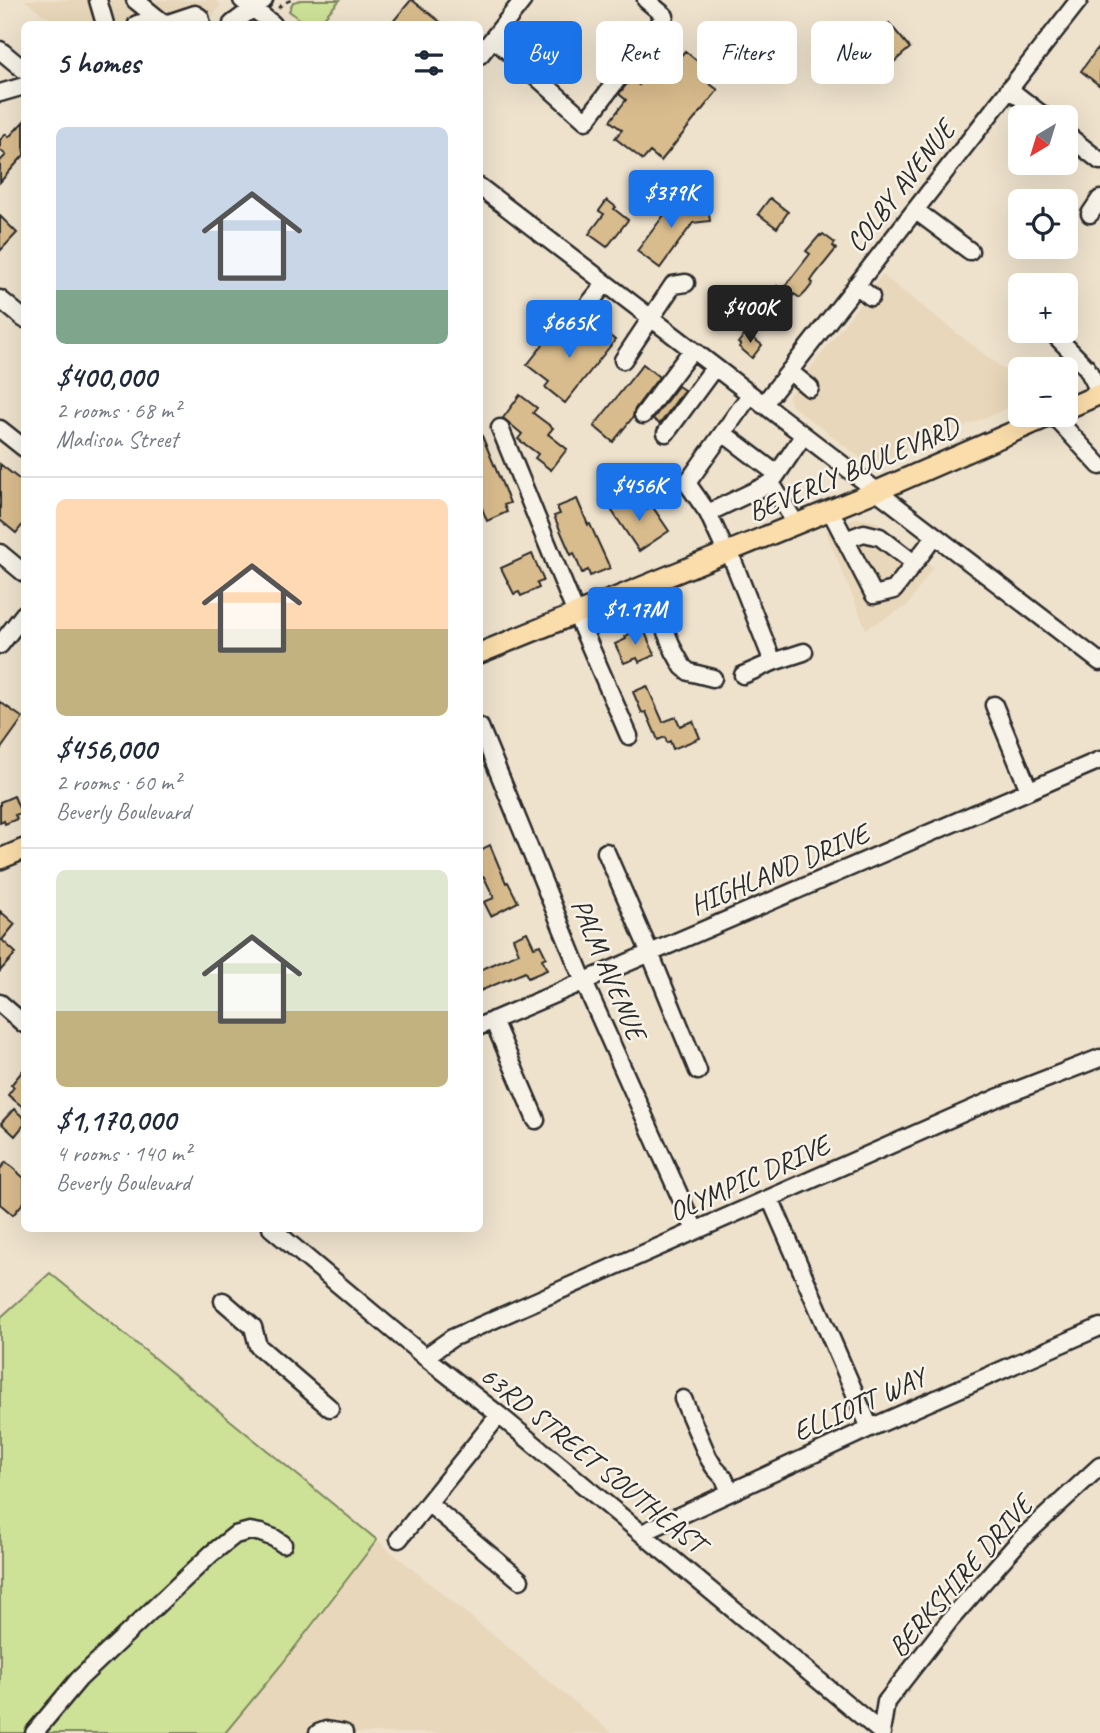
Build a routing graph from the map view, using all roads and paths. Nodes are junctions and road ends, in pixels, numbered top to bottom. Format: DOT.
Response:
graph roads {
  1 [pos="98,0"];
  2 [pos="135,0"];
  3 [pos="278,0"];
  4 [pos="291,0"];
  5 [pos="523,0"];
  6 [pos="646,0"];
  7 [pos="1079,0"];
  8 [pos="253,3"];
  9 [pos="157,19"];
  10 [pos="104,21"];
  11 [pos="149,21"];
  12 [pos="162,21"];
  13 [pos="173,21"];
  14 [pos="201,21"];
  15 [pos="235,21"];
  16 [pos="270,21"];
  17 [pos="493,38"];
  18 [pos="0,50"];
  19 [pos="483,51"];
  20 [pos="21,68"];
  21 [pos="21,87"];
  22 [pos="1009,89"];
  23 [pos="0,93"];
  24 [pos="1030,105"];
  25 [pos="1078,144"];
  26 [pos="1100,161"];
  27 [pos="483,189"];
  28 [pos="1100,200"];
  29 [pos="915,210"];
  30 [pos="1090,214"];
  31 [pos="970,251"];
  32 [pos="605,284"];
  33 [pos="679,284"];
  34 [pos="856,285"];
  35 [pos="872,297"];
  36 [pos="0,299"];
  37 [pos="588,305"];
  38 [pos="21,316"];
  39 [pos="650,318"];
  40 [pos="1063,343"];
  41 [pos="692,350"];
  42 [pos="623,360"];
  43 [pos="714,368"];
  44 [pos="789,371"];
  45 [pos="810,388"];
  46 [pos="1100,393"];
  47 [pos="756,400"];
  48 [pos="1078,403"];
  49 [pos="643,415"];
  50 [pos="1025,427"];
  51 [pos="1064,427"];
  52 [pos="0,429"];
  53 [pos="500,429"];
  54 [pos="666,433"];
  55 [pos="723,433"];
  56 [pos="803,436"];
  57 [pos="21,446"];
  58 [pos="1100,466"];
  59 [pos="774,478"];
  60 [pos="877,491"];
  61 [pos="830,510"];
  62 [pos="708,513"];
  63 [pos="796,524"];
  64 [pos="935,536"];
  65 [pos="845,540"];
  66 [pos="728,552"];
  67 [pos="0,553"];
  68 [pos="914,563"];
  69 [pos="21,570"];
  70 [pos="646,585"];
  71 [pos="576,614"];
  72 [pos="21,618"];
  73 [pos="0,645"];
  74 [pos="483,652"];
  75 [pos="804,652"];
  76 [pos="773,662"];
  77 [pos="1100,662"];
  78 [pos="743,675"];
  79 [pos="713,678"];
  80 [pos="994,705"];
  81 [pos="483,734"];
  82 [pos="629,736"];
  83 [pos="1100,760"];
  84 [pos="1030,790"];
  85 [pos="21,850"];
  86 [pos="606,852"];
  87 [pos="0,859"];
  88 [pos="650,953"];
  89 [pos="584,982"];
  90 [pos="0,1003"];
  91 [pos="21,1021"];
  92 [pos="486,1023"];
  93 [pos="1100,1058"];
  94 [pos="698,1071"];
  95 [pos="536,1120"];
  96 [pos="770,1198"];
  97 [pos="695,1230"];
  98 [pos="276,1232"];
  99 [pos="223,1301"];
  100 [pos="1100,1327"];
  101 [pos="425,1357"];
  102 [pos="683,1399"];
  103 [pos="330,1408"];
  104 [pos="499,1415"];
  105 [pos="870,1427"];
  106 [pos="1100,1466"];
  107 [pos="730,1492"];
  108 [pos="428,1503"];
  109 [pos="642,1532"];
  110 [pos="399,1539"];
  111 [pos="283,1544"];
  112 [pos="520,1580"];
  113 [pos="34,1733"];
  114 [pos="318,1733"];
  115 [pos="344,1733"];
  116 [pos="881,1733"];
  1 -- 10 [label="street"];
  2 -- 9 [label="street"];
  3 -- 4 [label="path"];
  5 -- 17 [label="street"];
  6 -- 17 [label="street"];
  7 -- 22 [label="street, COLBY AVENUE"];
  8 -- 15 [label="street"];
  8 -- 16 [label="street"];
  9 -- 11 [label="street"];
  9 -- 12 [label="street"];
  13 -- 14 [label="street"];
  17 -- 19 [label="street"];
  18 -- 20 [label="street"];
  21 -- 23 [label="street"];
  22 -- 24 [label="street"];
  22 -- 29 [label="street, COLBY AVENUE"];
  25 -- 26 [label="street"];
  27 -- 32 [label="street"];
  28 -- 30 [label="street"];
  29 -- 31 [label="street"];
  29 -- 34 [label="street, COLBY AVENUE"];
  32 -- 37 [label="street"];
  32 -- 39 [label="street"];
  33 -- 39 [label="street"];
  34 -- 35 [label="street"];
  34 -- 44 [label="street, COLBY AVENUE"];
  36 -- 38 [label="street"];
  39 -- 41 [label="street"];
  39 -- 42 [label="street"];
  40 -- 46 [label="street"];
  41 -- 43 [label="street"];
  41 -- 49 [label="street"];
  43 -- 47 [label="street"];
  43 -- 54 [label="street"];
  44 -- 45 [label="street"];
  44 -- 47 [label="street, COLBY AVENUE"];
  46 -- 48 [label="main road"];
  47 -- 55 [label="street, COLBY AVENUE"];
  47 -- 56 [label="street"];
  50 -- 60 [label="main road, BEVERLY BOULEVARD"];
  51 -- 58 [label="street"];
  52 -- 57 [label="street"];
  53 -- 71 [label="street"];
  55 -- 59 [label="street"];
  55 -- 62 [label="street, COLBY AVENUE"];
  56 -- 59 [label="street"];
  56 -- 60 [label="street"];
  59 -- 62 [label="street"];
  59 -- 63 [label="street"];
  60 -- 61 [label="main road, BEVERLY BOULEVARD"];
  60 -- 64 [label="street"];
  61 -- 63 [label="main road, BEVERLY BOULEVARD"];
  61 -- 65 [label="street"];
  62 -- 66 [label="street"];
  63 -- 66 [label="main road, BEVERLY BOULEVARD"];
  64 -- 68 [label="street"];
  64 -- 77 [label="street"];
  65 -- 68 [label="street"];
  65 -- 68 [label="street"];
  66 -- 70 [label="main road, BEVERLY BOULEVARD"];
  66 -- 76 [label="street"];
  67 -- 69 [label="street"];
  70 -- 71 [label="main road, BEVERLY BOULEVARD"];
  70 -- 79 [label="street"];
  71 -- 74 [label="main road, BEVERLY BOULEVARD"];
  71 -- 82 [label="street"];
  72 -- 73 [label="street"];
  75 -- 76 [label="street"];
  76 -- 78 [label="street"];
  80 -- 84 [label="street"];
  81 -- 89 [label="street, PALM AVENUE"];
  83 -- 84 [label="street, HIGHLAND DRIVE"];
  84 -- 88 [label="street, HIGHLAND DRIVE"];
  85 -- 87 [label="main road"];
  86 -- 88 [label="street"];
  88 -- 89 [label="street, HIGHLAND DRIVE"];
  88 -- 94 [label="street"];
  89 -- 92 [label="street, HIGHLAND DRIVE"];
  89 -- 97 [label="street, PALM AVENUE"];
  90 -- 91 [label="street"];
  92 -- 95 [label="street"];
  93 -- 96 [label="street, OLYMPIC DRIVE"];
  96 -- 97 [label="street, OLYMPIC DRIVE"];
  96 -- 105 [label="street"];
  97 -- 101 [label="street, OLYMPIC DRIVE"];
  98 -- 101 [label="street, 63RD STREET SOUTHEAST"];
  99 -- 103 [label="street"];
  100 -- 105 [label="street, ELLIOTT WAY"];
  101 -- 104 [label="street, 63RD STREET SOUTHEAST"];
  102 -- 107 [label="street"];
  104 -- 108 [label="street"];
  104 -- 109 [label="street, 63RD STREET SOUTHEAST"];
  105 -- 107 [label="street, ELLIOTT WAY"];
  106 -- 116 [label="street, BERKSHIRE DRIVE"];
  107 -- 109 [label="street, ELLIOTT WAY"];
  108 -- 110 [label="street"];
  108 -- 112 [label="street"];
  109 -- 116 [label="street, 63RD STREET SOUTHEAST"];
  111 -- 113 [label="street"];
  114 -- 115 [label="street"];
}
